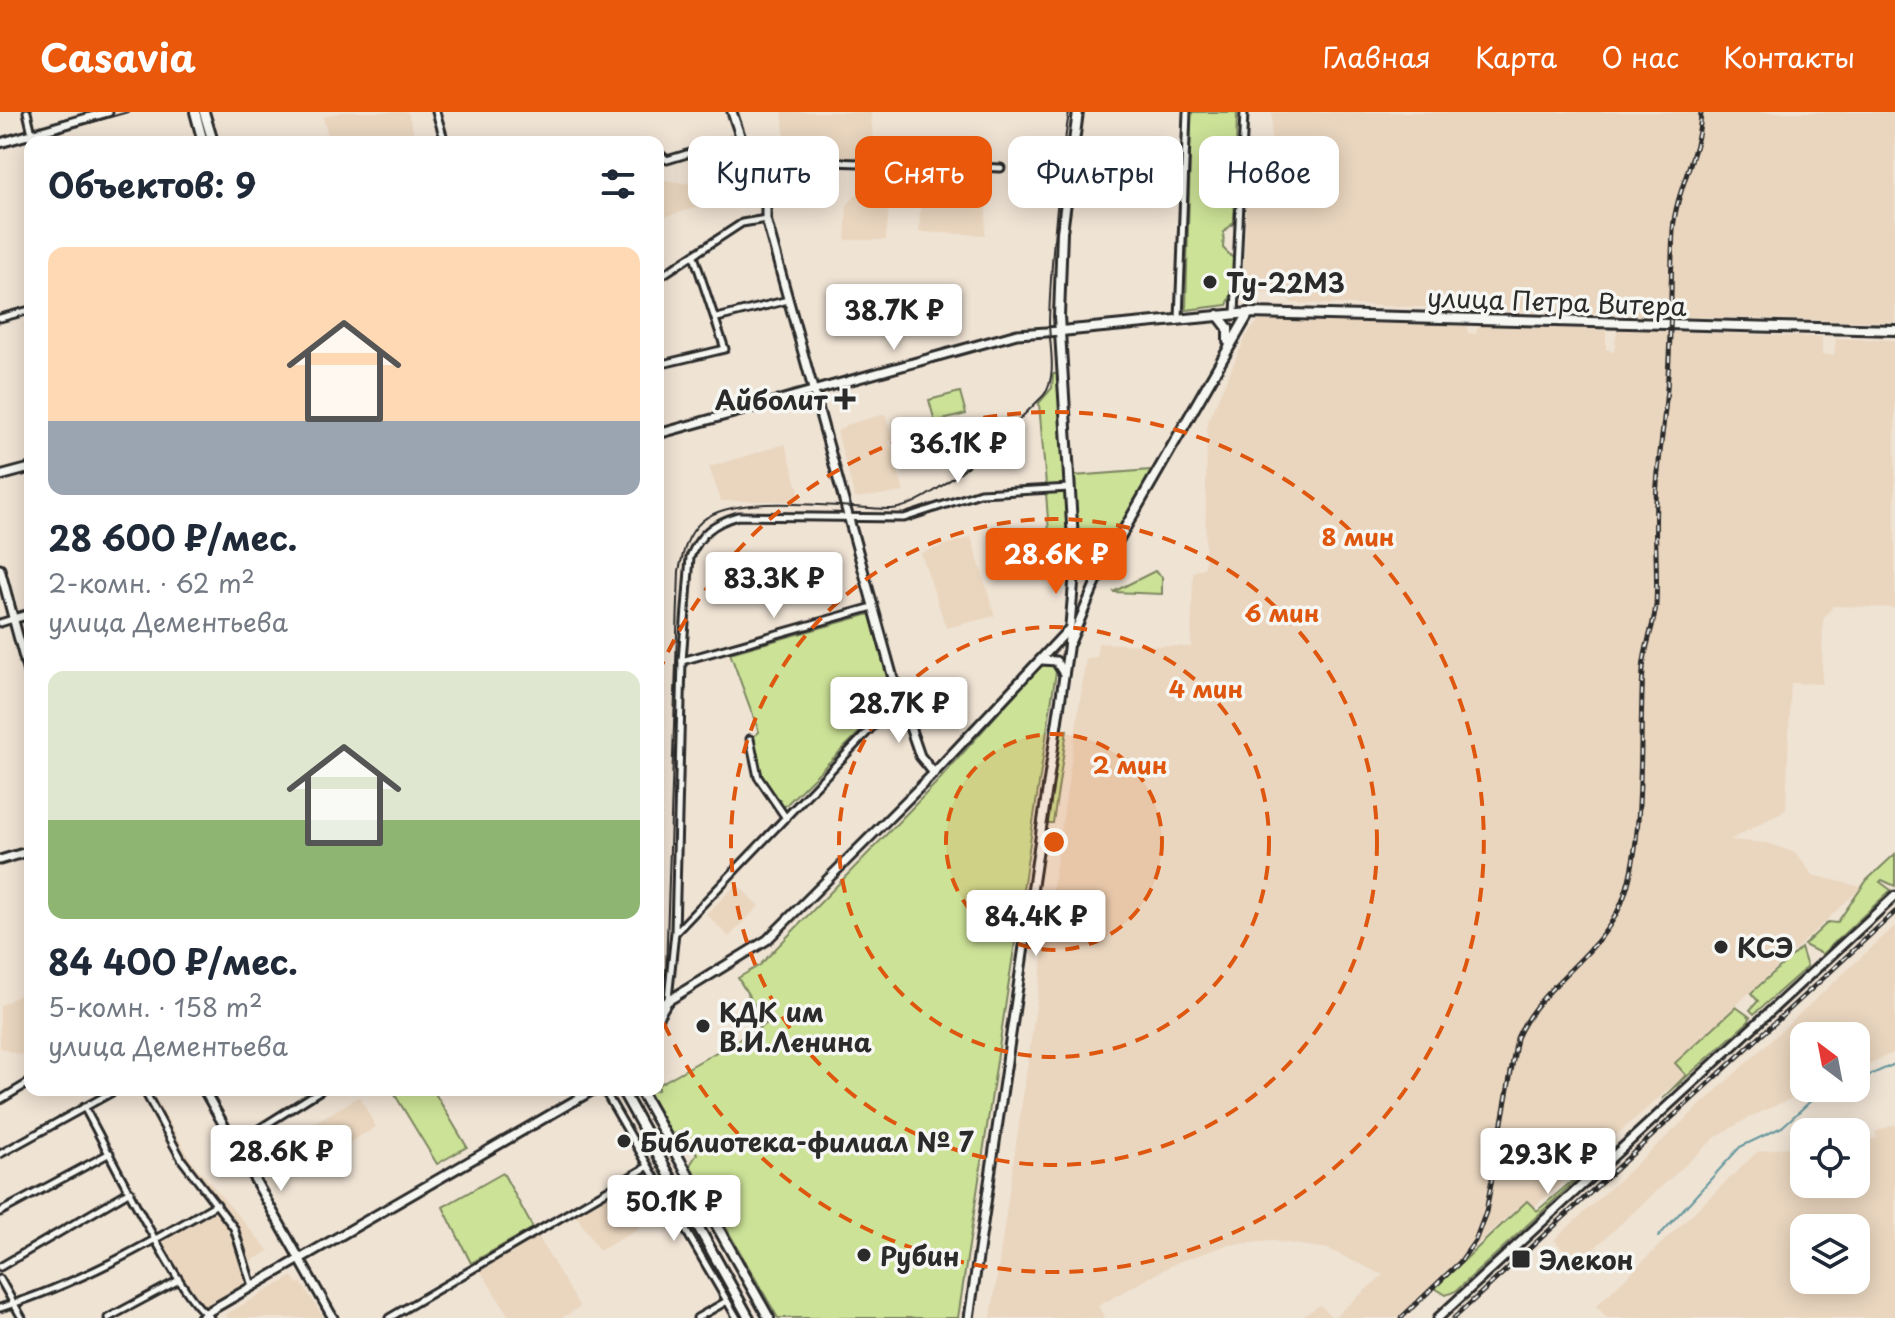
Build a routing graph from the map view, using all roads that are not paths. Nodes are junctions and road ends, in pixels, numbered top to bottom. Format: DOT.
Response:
graph roads {
  1 [pos="27,112"];
  2 [pos="108,112"];
  3 [pos="195,112"];
  4 [pos="204,112"];
  5 [pos="436,112"];
  6 [pos="732,112"];
  7 [pos="1078,112"];
  8 [pos="1187,112"];
  9 [pos="1244,112"];
  10 [pos="33,136"];
  11 [pos="36,136"];
  12 [pos="201,136"];
  13 [pos="211,136"];
  14 [pos="443,136"];
  15 [pos="739,136"];
  16 [pos="24,139"];
  17 [pos="0,143"];
  18 [pos="688,154"];
  19 [pos="664,157"];
  20 [pos="839,162"];
  21 [pos="1001,168"];
  22 [pos="766,208"];
  23 [pos="766,219"];
  24 [pos="694,256"];
  25 [pos="664,274"];
  26 [pos="788,300"];
  27 [pos="24,312"];
  28 [pos="1249,313"];
  29 [pos="1235,314"];
  30 [pos="1218,315"];
  31 [pos="0,318"];
  32 [pos="717,318"];
  33 [pos="1179,319"];
  34 [pos="1895,330"];
  35 [pos="1061,331"];
  36 [pos="1225,350"];
  37 [pos="664,364"];
  38 [pos="811,391"];
  39 [pos="664,432"];
  40 [pos="24,470"];
  41 [pos="0,476"];
  42 [pos="1071,487"];
  43 [pos="848,519"];
  44 [pos="1075,566"];
  45 [pos="1102,568"];
  46 [pos="0,569"];
  47 [pos="874,607"];
  48 [pos="24,616"];
  49 [pos="13,619"];
  50 [pos="0,623"];
  51 [pos="1070,633"];
  52 [pos="1050,650"];
  53 [pos="1067,651"];
  54 [pos="24,658"];
  55 [pos="1042,660"];
  56 [pos="682,661"];
  57 [pos="1033,667"];
  58 [pos="1064,674"];
  59 [pos="899,699"];
  60 [pos="750,739"];
  61 [pos="934,773"];
  62 [pos="786,818"];
  63 [pos="24,853"];
  64 [pos="0,860"];
  65 [pos="1895,896"];
  66 [pos="675,932"];
  67 [pos="667,1002"];
  68 [pos="664,1004"];
  69 [pos="664,1007"];
  70 [pos="24,1086"];
  71 [pos="105,1096"];
  72 [pos="147,1096"];
  73 [pos="207,1096"];
  74 [pos="311,1096"];
  75 [pos="583,1096"];
  76 [pos="607,1096"];
  77 [pos="625,1096"];
  78 [pos="643,1096"];
  79 [pos="0,1100"];
  80 [pos="84,1107"];
  81 [pos="235,1144"];
  82 [pos="110,1153"];
  83 [pos="0,1154"];
  84 [pos="679,1158"];
  85 [pos="647,1167"];
  86 [pos="664,1167"];
  87 [pos="130,1191"];
  88 [pos="217,1204"];
  89 [pos="0,1212"];
  90 [pos="156,1237"];
  91 [pos="714,1257"];
  92 [pos="301,1258"];
  93 [pos="702,1264"];
  94 [pos="0,1267"];
  95 [pos="0,1279"];
  96 [pos="179,1280"];
  97 [pos="252,1286"];
  98 [pos="727,1301"];
  99 [pos="14,1303"];
  100 [pos="0,1308"];
  101 [pos="205,1316"];
  102 [pos="22,1318"];
  103 [pos="108,1318"];
  104 [pos="333,1318"];
  105 [pos="389,1318"];
  106 [pos="697,1318"];
  107 [pos="737,1318"];
  108 [pos="749,1318"];
  109 [pos="769,1318"];
  110 [pos="969,1318"];
  111 [pos="1438,1318"];
  1 -- 10 [label="street"];
  2 -- 11 [label="main road"];
  3 -- 12 [label="main road"];
  4 -- 13 [label="main road"];
  5 -- 14 [label="street"];
  6 -- 15 [label="main road"];
  7 -- 35 [label="main road"];
  8 -- 33 [label="street"];
  9 -- 29 [label="street"];
  16 -- 17 [label="main road"];
  18 -- 19 [label="street"];
  20 -- 21 [label="street"];
  22 -- 23 [label="main road"];
  23 -- 24 [label="street"];
  23 -- 26 [label="main road"];
  24 -- 25 [label="street"];
  24 -- 32 [label="street"];
  26 -- 32 [label="street"];
  26 -- 38 [label="main road"];
  27 -- 31 [label="street"];
  28 -- 29 [label="main road, улица Петра Витера"];
  28 -- 34 [label="main road, улица Петра Витера"];
  28 -- 36 [label="main road"];
  29 -- 30 [label="main road, улица Петра Витера"];
  30 -- 33 [label="main road, улица Петра Витера"];
  30 -- 36 [label="main road"];
  32 -- 37 [label="street"];
  33 -- 35 [label="main road, улица Петра Витера"];
  35 -- 38 [label="main road"];
  35 -- 42 [label="main road"];
  36 -- 45 [label="main road"];
  38 -- 39 [label="main road"];
  38 -- 43 [label="main road"];
  40 -- 41 [label="main road"];
  42 -- 43 [label="street"];
  42 -- 44 [label="main road"];
  43 -- 47 [label="main road"];
  43 -- 56 [label="street"];
  44 -- 45 [label="main road"];
  44 -- 51 [label="main road"];
  45 -- 51 [label="main road"];
  46 -- 49 [label="main road"];
  47 -- 56 [label="street"];
  47 -- 59 [label="main road"];
  48 -- 49 [label="main road"];
  49 -- 50 [label="street"];
  49 -- 54 [label="main road"];
  51 -- 52 [label="main road"];
  51 -- 53 [label="main road"];
  52 -- 53 [label="main road"];
  52 -- 55 [label="main road"];
  52 -- 57 [label="main road"];
  53 -- 58 [label="main road"];
  55 -- 57 [label="main road"];
  55 -- 58 [label="main road"];
  56 -- 66 [label="street"];
  57 -- 61 [label="main road"];
  58 -- 110 [label="main road"];
  59 -- 61 [label="main road"];
  59 -- 62 [label="street"];
  60 -- 62 [label="street"];
  61 -- 67 [label="main road"];
  62 -- 66 [label="street"];
  63 -- 64 [label="main road"];
  65 -- 111 [label="main road"];
  66 -- 67 [label="street"];
  67 -- 68 [label="main road"];
  67 -- 69 [label="main road"];
  70 -- 79 [label="street"];
  71 -- 80 [label="street"];
  72 -- 88 [label="street"];
  73 -- 81 [label="main road"];
  74 -- 81 [label="street"];
  75 -- 92 [label="main road"];
  76 -- 85 [label="street"];
  77 -- 86 [label="main road"];
  78 -- 84 [label="main road"];
  80 -- 82 [label="street"];
  80 -- 83 [label="street"];
  81 -- 92 [label="main road"];
  82 -- 87 [label="street"];
  82 -- 89 [label="street"];
  84 -- 86 [label="main road"];
  84 -- 109 [label="main road"];
  85 -- 93 [label="street"];
  85 -- 105 [label="street"];
  86 -- 91 [label="main road"];
  87 -- 90 [label="street"];
  87 -- 94 [label="street"];
  88 -- 90 [label="street"];
  88 -- 97 [label="street"];
  90 -- 96 [label="street"];
  90 -- 99 [label="street"];
  91 -- 93 [label="street"];
  91 -- 108 [label="main road"];
  92 -- 97 [label="main road"];
  92 -- 104 [label="main road"];
  93 -- 98 [label="street"];
  95 -- 99 [label="street"];
  96 -- 101 [label="street"];
  96 -- 103 [label="street"];
  97 -- 101 [label="main road"];
  98 -- 106 [label="street"];
  98 -- 107 [label="street"];
  99 -- 100 [label="street"];
  99 -- 102 [label="street"];
}
